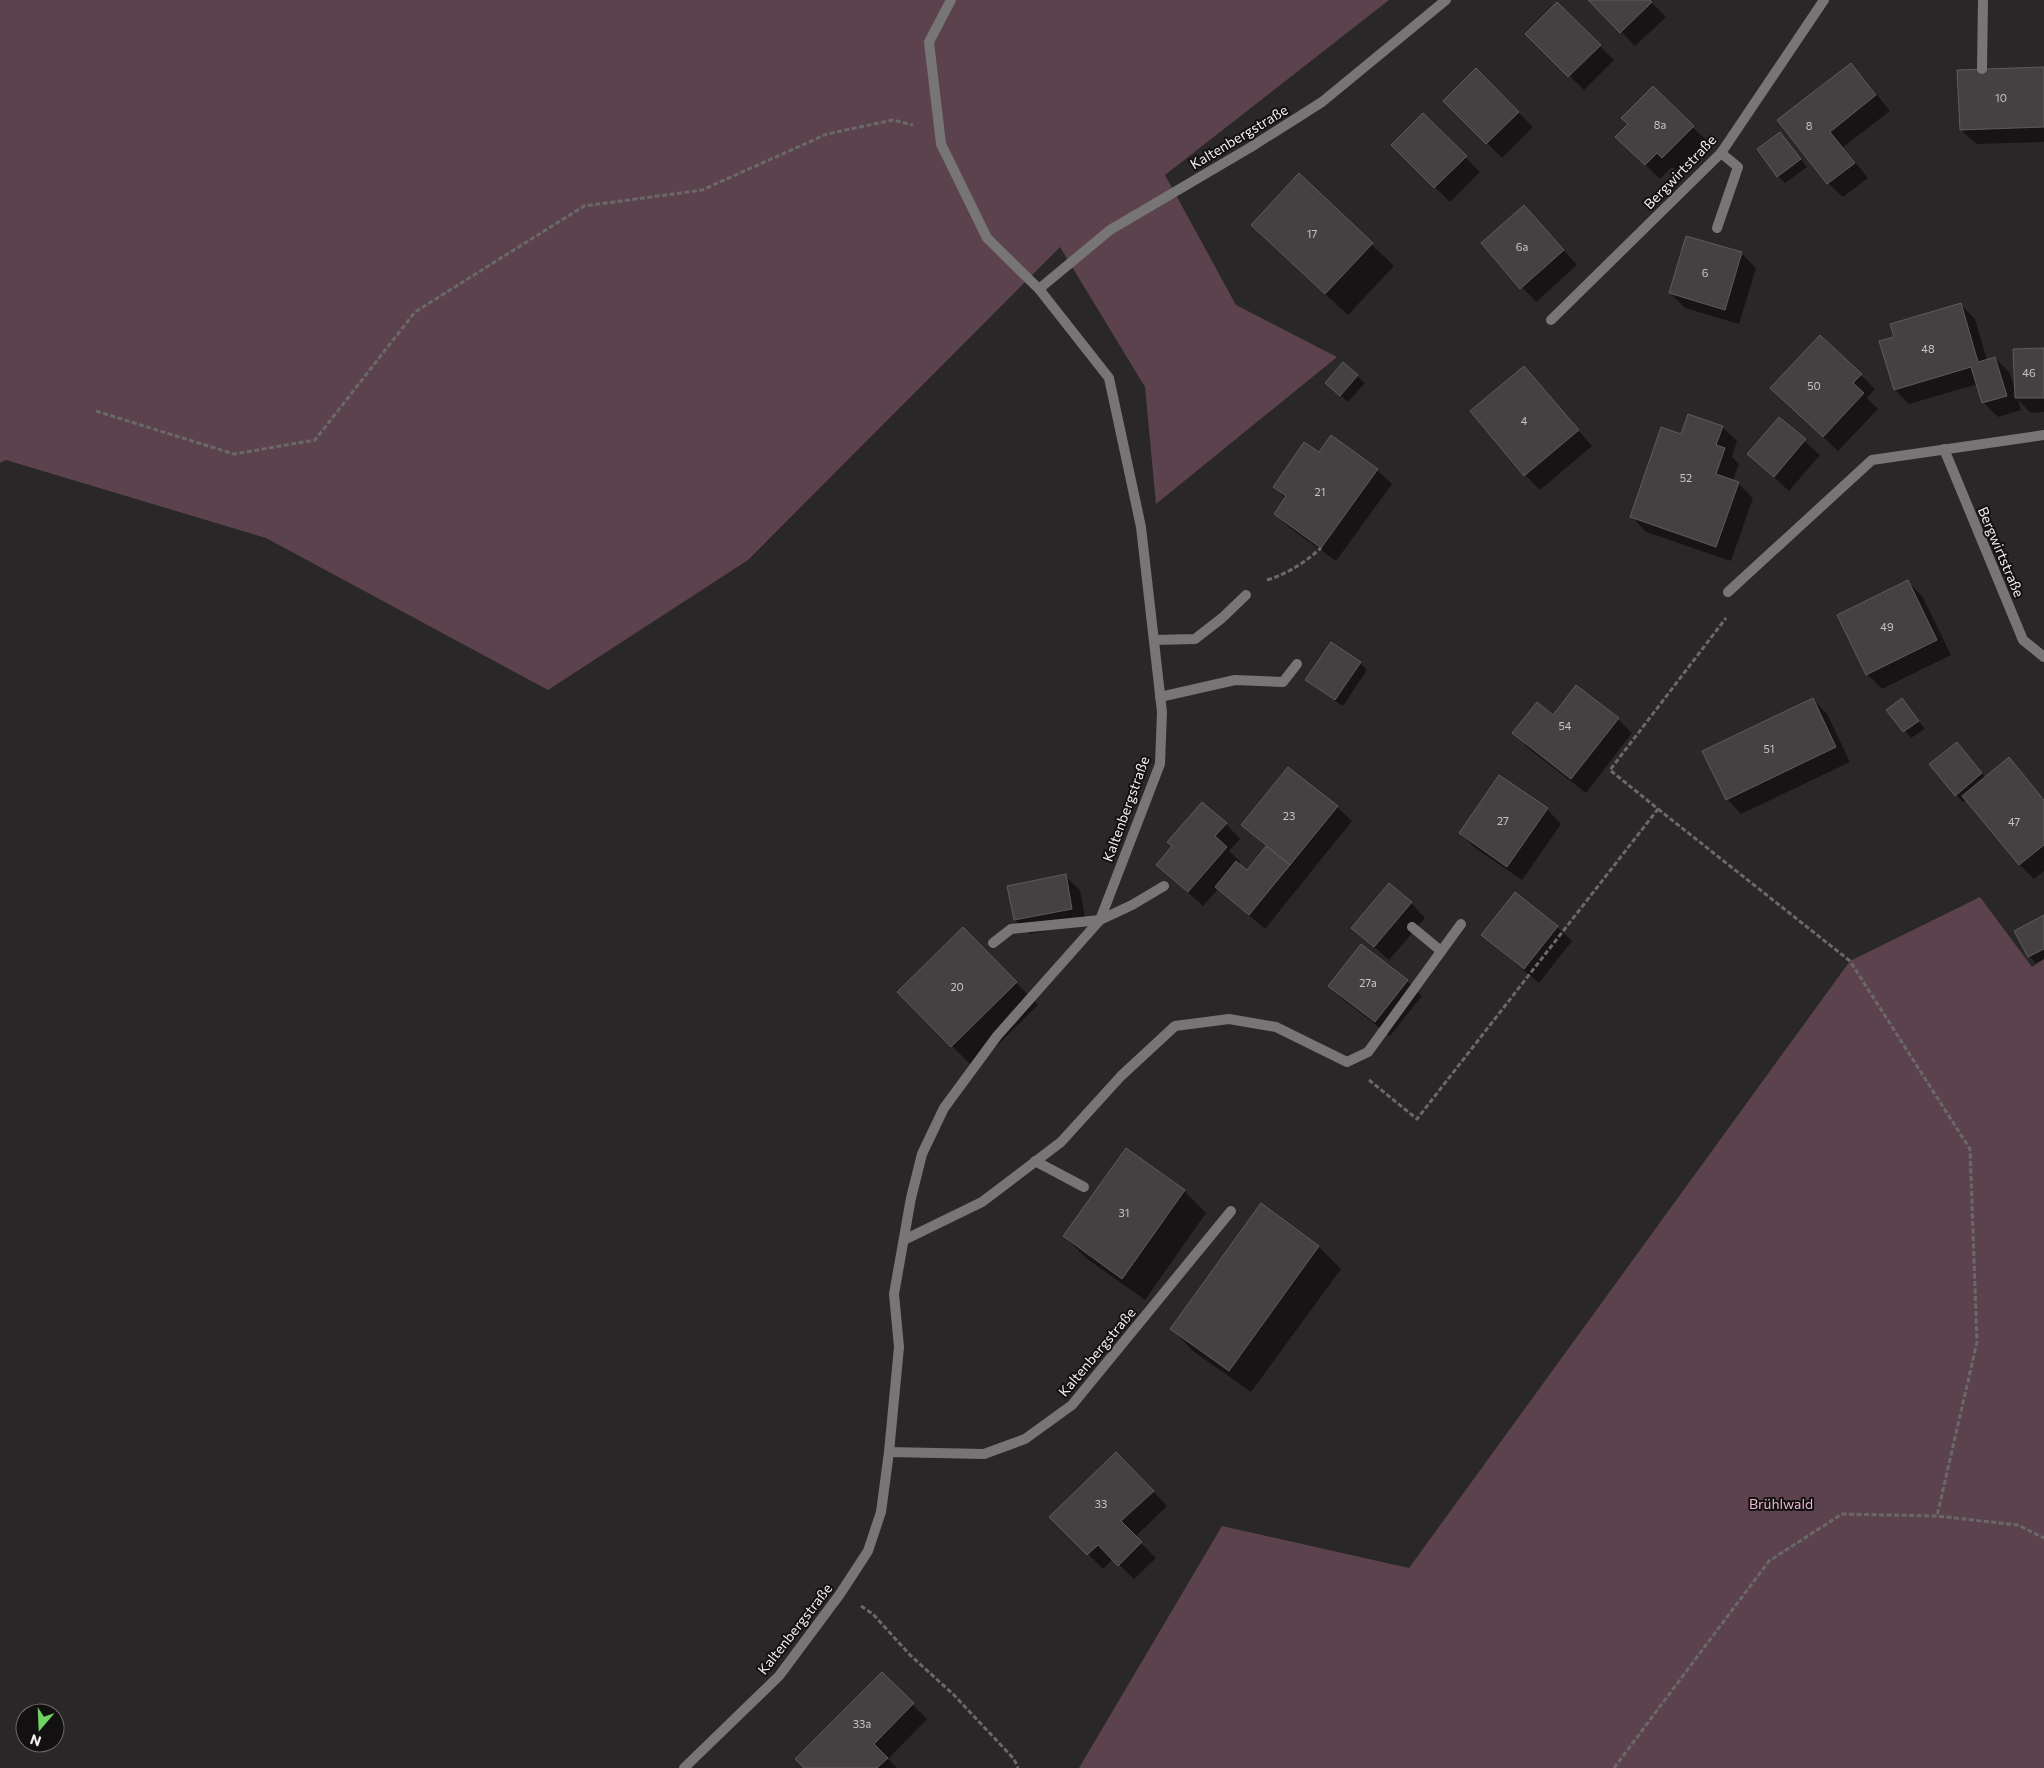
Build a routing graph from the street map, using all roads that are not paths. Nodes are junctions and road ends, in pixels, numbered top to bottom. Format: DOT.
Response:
graph roads {
  1 [pos="951,0"];
  2 [pos="1446,0"];
  3 [pos="1824,0"];
  4 [pos="1983,0"];
  5 [pos="1982,69"];
  6 [pos="1721,153"];
  7 [pos="1717,228"];
  8 [pos="1039,289"];
  9 [pos="1551,320"];
  10 [pos="2044,434"];
  11 [pos="1944,450"];
  12 [pos="1728,592"];
  13 [pos="1246,594"];
  14 [pos="1154,640"];
  15 [pos="2044,657"];
  16 [pos="1297,664"];
  17 [pos="1160,697"];
  18 [pos="1164,886"];
  19 [pos="1100,920"];
  20 [pos="1461,924"];
  21 [pos="1412,927"];
  22 [pos="993,943"];
  23 [pos="1441,951"];
  24 [pos="1035,1161"];
  25 [pos="1084,1188"];
  26 [pos="1231,1211"];
  27 [pos="904,1240"];
  28 [pos="889,1452"];
  29 [pos="684,1768"];
  1 -- 8 [label="street, Kaltenbergstraße"];
  2 -- 8 [label="street, Kaltenbergstraße"];
  3 -- 6 [label="street, Bergwirtstraße"];
  4 -- 5 [label="street"];
  6 -- 7 [label="street"];
  6 -- 9 [label="street, Bergwirtstraße"];
  8 -- 14 [label="street, Kaltenbergstraße"];
  10 -- 11 [label="street"];
  11 -- 12 [label="street"];
  11 -- 15 [label="street, Bergwirtstraße"];
  13 -- 14 [label="street"];
  14 -- 17 [label="street, Kaltenbergstraße"];
  16 -- 17 [label="street"];
  17 -- 19 [label="street, Kaltenbergstraße"];
  18 -- 19 [label="street"];
  19 -- 22 [label="street"];
  19 -- 27 [label="street, Kaltenbergstraße"];
  20 -- 23 [label="street"];
  21 -- 23 [label="street"];
  23 -- 24 [label="street"];
  24 -- 25 [label="street"];
  24 -- 27 [label="street"];
  26 -- 28 [label="street, Kaltenbergstraße"];
  27 -- 28 [label="street, Kaltenbergstraße"];
  28 -- 29 [label="street, Kaltenbergstraße"];
}
